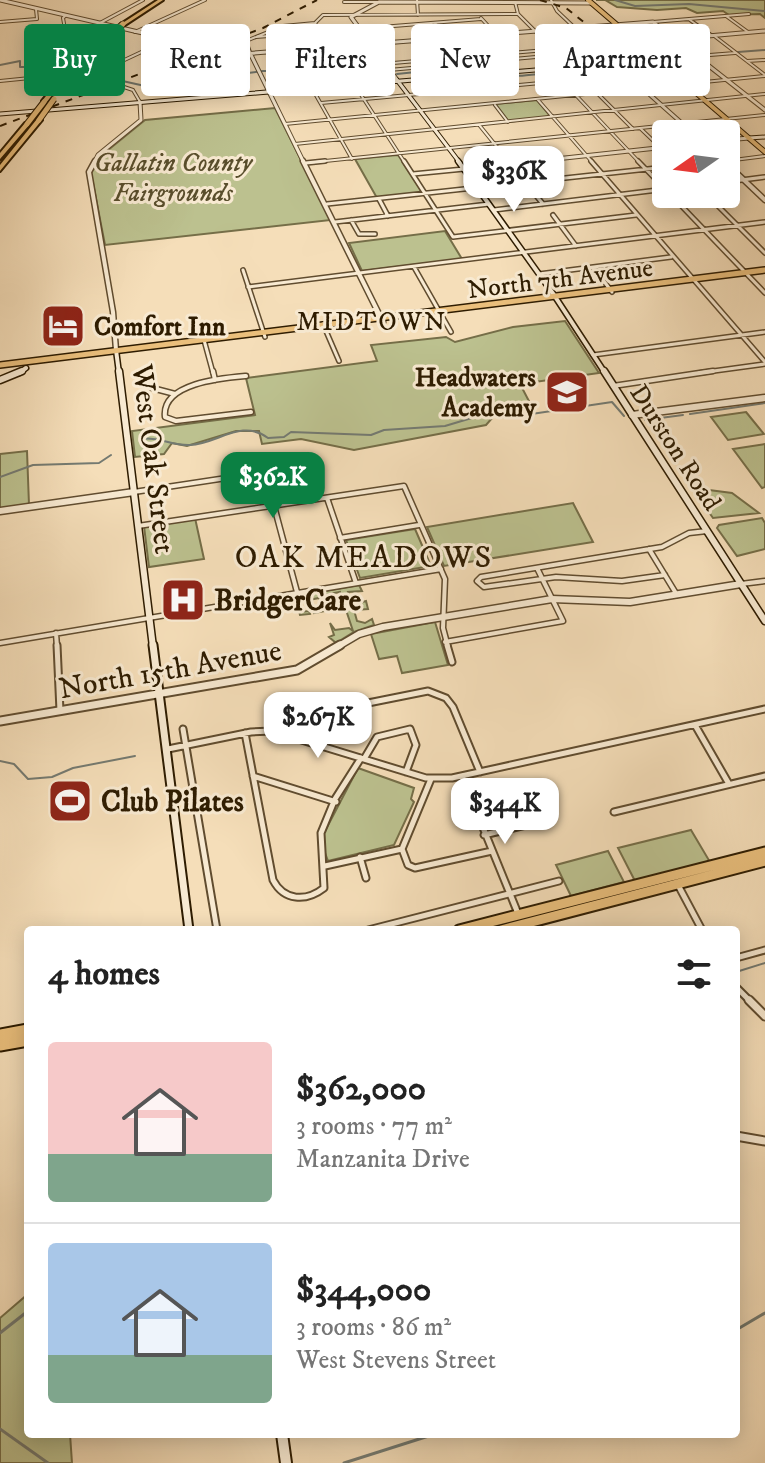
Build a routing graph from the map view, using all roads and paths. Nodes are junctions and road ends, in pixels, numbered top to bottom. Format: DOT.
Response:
graph roads {
  1 [pos="0,0"];
  2 [pos="143,0"];
  3 [pos="153,0"];
  4 [pos="161,0"];
  5 [pos="205,0"];
  6 [pos="417,1"];
  7 [pos="550,1"];
  8 [pos="589,1"];
  9 [pos="344,2"];
  10 [pos="379,2"];
  11 [pos="466,2"];
  12 [pos="515,2"];
  13 [pos="36,9"];
  14 [pos="518,14"];
  15 [pos="749,14"];
  16 [pos="66,15"];
  17 [pos="353,15"];
  18 [pos="390,15"];
  19 [pos="418,15"];
  20 [pos="429,15"];
  21 [pos="468,15"];
  22 [pos="478,15"];
  23 [pos="726,16"];
  24 [pos="481,19"];
  25 [pos="690,19"];
  26 [pos="0,22"];
  27 [pos="434,22"];
  28 [pos="653,22"];
  29 [pos="100,23"];
  30 [pos="315,23"];
  31 [pos="64,24"];
  32 [pos="120,24"];
  33 [pos="304,24"];
  34 [pos="355,24"];
  35 [pos="486,24"];
  36 [pos="571,24"];
  37 [pos="616,24"];
  38 [pos="629,24"];
  39 [pos="655,24"];
  40 [pos="397,25"];
  41 [pos="535,31"];
  42 [pos="765,31"];
  43 [pos="135,32"];
  44 [pos="748,32"];
  45 [pos="266,33"];
  46 [pos="141,34"];
  47 [pos="712,35"];
  48 [pos="266,36"];
  49 [pos="256,37"];
  50 [pos="736,52"];
  51 [pos="266,54"];
  52 [pos="251,55"];
  53 [pos="710,55"];
  54 [pos="535,57"];
  55 [pos="765,60"];
  56 [pos="747,61"];
  57 [pos="710,66"];
  58 [pos="395,69"];
  59 [pos="535,70"];
  60 [pos="765,76"];
  61 [pos="395,78"];
  62 [pos="24,79"];
  63 [pos="397,80"];
  64 [pos="728,80"];
  65 [pos="0,81"];
  66 [pos="710,82"];
  67 [pos="266,85"];
  68 [pos="125,87"];
  69 [pos="266,91"];
  70 [pos="765,94"];
  71 [pos="411,95"];
  72 [pos="49,96"];
  73 [pos="56,96"];
  74 [pos="271,96"];
  75 [pos="317,96"];
  76 [pos="362,96"];
  77 [pos="412,96"];
  78 [pos="576,96"];
  79 [pos="602,96"];
  80 [pos="649,96"];
  81 [pos="700,96"];
  82 [pos="747,96"];
  83 [pos="364,99"];
  84 [pos="537,100"];
  85 [pos="705,100"];
  86 [pos="140,102"];
  87 [pos="321,103"];
  88 [pos="494,104"];
  89 [pos="659,106"];
  90 [pos="615,110"];
  91 [pos="422,111"];
  92 [pos="765,112"];
  93 [pos="591,113"];
  94 [pos="0,114"];
  95 [pos="375,115"];
  96 [pos="551,117"];
  97 [pos="330,119"];
  98 [pos="727,119"];
  99 [pos="678,120"];
  100 [pos="716,120"];
  101 [pos="508,122"];
  102 [pos="285,124"];
  103 [pos="480,125"];
  104 [pos="652,127"];
  105 [pos="641,128"];
  106 [pos="633,129"];
  107 [pos="436,130"];
  108 [pos="608,131"];
  109 [pos="387,135"];
  110 [pos="566,136"];
  111 [pos="765,137"];
  112 [pos="652,138"];
  113 [pos="749,138"];
  114 [pos="342,139"];
  115 [pos="740,139"];
  116 [pos="295,144"];
  117 [pos="495,144"];
  118 [pos="450,149"];
  119 [pos="652,150"];
  120 [pos="628,151"];
  121 [pos="400,154"];
  122 [pos="765,154"];
  123 [pos="584,156"];
  124 [pos="0,157"];
  125 [pos="352,159"];
  126 [pos="740,159"];
  127 [pos="306,163"];
  128 [pos="511,164"];
  129 [pos="0,169"];
  130 [pos="464,169"];
  131 [pos="652,169"];
  132 [pos="646,170"];
  133 [pos="413,174"];
  134 [pos="600,175"];
  135 [pos="652,176"];
  136 [pos="740,177"];
  137 [pos="765,177"];
  138 [pos="740,180"];
  139 [pos="743,180"];
  140 [pos="526,183"];
  141 [pos="478,189"];
  142 [pos="652,192"];
  143 [pos="426,194"];
  144 [pos="618,195"];
  145 [pos="379,199"];
  146 [pos="765,200"];
  147 [pos="327,204"];
  148 [pos="489,204"];
  149 [pos="543,204"];
  150 [pos="684,208"];
  151 [pos="720,208"];
  152 [pos="436,210"];
  153 [pos="494,210"];
  154 [pos="553,215"];
  155 [pos="636,215"];
  156 [pos="388,216"];
  157 [pos="351,220"];
  158 [pos="335,222"];
  159 [pos="765,222"];
  160 [pos="560,225"];
  161 [pos="737,225"];
  162 [pos="703,229"];
  163 [pos="509,232"];
  164 [pos="375,234"];
  165 [pos="654,236"];
  166 [pos="577,246"];
  167 [pos="525,253"];
  168 [pos="765,253"];
  169 [pos="672,257"];
  170 [pos="414,267"];
  171 [pos="593,267"];
  172 [pos="243,270"];
  173 [pos="765,270"];
  174 [pos="745,272"];
  175 [pos="359,273"];
  176 [pos="539,274"];
  177 [pos="692,279"];
  178 [pos="248,287"];
  179 [pos="611,290"];
  180 [pos="765,293"];
  181 [pos="556,297"];
  182 [pos="439,312"];
  183 [pos="382,319"];
  184 [pos="324,327"];
  185 [pos="451,332"];
  186 [pos="765,332"];
  187 [pos="265,335"];
  188 [pos="741,335"];
  189 [pos="204,342"];
  190 [pos="116,353"];
  191 [pos="593,355"];
  192 [pos="339,361"];
  193 [pos="765,363"];
  194 [pos="26,365"];
  195 [pos="0,368"];
  196 [pos="246,376"];
  197 [pos="0,380"];
  198 [pos="215,380"];
  199 [pos="613,386"];
  200 [pos="152,388"];
  201 [pos="176,394"];
  202 [pos="765,398"];
  203 [pos="251,412"];
  204 [pos="632,415"];
  205 [pos="266,472"];
  206 [pos="134,492"];
  207 [pos="327,498"];
  208 [pos="274,506"];
  209 [pos="0,511"];
  210 [pos="419,525"];
  211 [pos="138,526"];
  212 [pos="707,531"];
  213 [pos="340,538"];
  214 [pos="649,549"];
  215 [pos="537,568"];
  216 [pos="441,569"];
  217 [pos="665,575"];
  218 [pos="542,578"];
  219 [pos="765,581"];
  220 [pos="356,583"];
  221 [pos="741,584"];
  222 [pos="297,592"];
  223 [pos="677,595"];
  224 [pos="552,599"];
  225 [pos="150,617"];
  226 [pos="444,617"];
  227 [pos="765,621"];
  228 [pos="56,633"];
  229 [pos="445,642"];
  230 [pos="0,643"];
  231 [pos="452,662"];
  232 [pos="160,694"];
  233 [pos="765,709"];
  234 [pos="60,711"];
  235 [pos="0,721"];
  236 [pos="695,725"];
  237 [pos="183,729"];
  238 [pos="245,733"];
  239 [pos="309,741"];
  240 [pos="186,746"];
  241 [pos="168,749"];
  242 [pos="362,758"];
  243 [pos="406,772"];
  244 [pos="480,772"];
  245 [pos="252,776"];
  246 [pos="462,776"];
  247 [pos="765,776"];
  248 [pos="431,779"];
  249 [pos="729,784"];
  250 [pos="336,802"];
  251 [pos="614,812"];
  252 [pos="530,824"];
  253 [pos="484,835"];
  254 [pos="402,849"];
  255 [pos="492,851"];
  256 [pos="765,852"];
  257 [pos="360,857"];
  258 [pos="765,861"];
  259 [pos="325,866"];
  260 [pos="366,878"];
  261 [pos="676,880"];
  262 [pos="559,881"];
  263 [pos="509,893"];
  264 [pos="521,923"];
  265 [pos="189,926"];
  266 [pos="216,926"];
  267 [pos="383,926"];
  268 [pos="494,926"];
  269 [pos="535,926"];
  270 [pos="700,926"];
  271 [pos="765,950"];
  272 [pos="740,957"];
  273 [pos="740,991"];
  274 [pos="765,1016"];
  275 [pos="24,1031"];
  276 [pos="0,1035"];
  277 [pos="24,1041"];
  278 [pos="0,1045"];
  279 [pos="740,1137"];
  280 [pos="765,1141"];
  281 [pos="283,1438"];
  282 [pos="286,1463"];
  1 -- 13 [label="street"];
  2 -- 29 [label="street"];
  3 -- 32 [label="highway"];
  4 -- 32 [label="highway"];
  5 -- 43 [label="street"];
  6 -- 10 [label="street"];
  6 -- 11 [label="street"];
  6 -- 19 [label="street"];
  7 -- 8 [label="street"];
  7 -- 12 [label="street"];
  7 -- 36 [label="street"];
  8 -- 37 [label="highway"];
  9 -- 10 [label="street"];
  10 -- 17 [label="street"];
  11 -- 12 [label="street"];
  11 -- 21 [label="street"];
  12 -- 14 [label="street"];
  13 -- 16 [label="street"];
  13 -- 26 [label="street"];
  14 -- 22 [label="street"];
  14 -- 41 [label="street"];
  15 -- 23 [label="street"];
  16 -- 29 [label="street"];
  16 -- 31 [label="street"];
  17 -- 18 [label="street"];
  17 -- 30 [label="street"];
  17 -- 34 [label="street, Durston Road"];
  18 -- 19 [label="street"];
  18 -- 40 [label="street"];
  19 -- 20 [label="street"];
  20 -- 21 [label="street"];
  20 -- 27 [label="street"];
  21 -- 22 [label="street"];
  22 -- 24 [label="street"];
  23 -- 25 [label="street"];
  23 -- 44 [label="street"];
  24 -- 27 [label="street"];
  24 -- 35 [label="street"];
  25 -- 28 [label="street"];
  25 -- 47 [label="street"];
  27 -- 40 [label="street"];
  28 -- 38 [label="street"];
  28 -- 39 [label="street"];
  29 -- 43 [label="street"];
  30 -- 33 [label="street"];
  42 -- 44 [label="street"];
  43 -- 46 [label="street"];
  44 -- 47 [label="street"];
  45 -- 49 [label="street"];
  47 -- 50 [label="street"];
  48 -- 49 [label="street"];
  49 -- 52 [label="street"];
  50 -- 53 [label="street"];
  50 -- 56 [label="street"];
  51 -- 52 [label="street"];
  52 -- 67 [label="street"];
  54 -- 58 [label="street"];
  55 -- 56 [label="street"];
  56 -- 60 [label="street"];
  57 -- 64 [label="street"];
  59 -- 63 [label="street"];
  60 -- 64 [label="street"];
  61 -- 63 [label="street, Durston Road"];
  62 -- 65 [label="street"];
  63 -- 71 [label="street, Durston Road"];
  64 -- 66 [label="street"];
  64 -- 82 [label="street"];
  68 -- 86 [label="street"];
  69 -- 86 [label="street"];
  70 -- 82 [label="street"];
  71 -- 83 [label="street"];
  72 -- 124 [label="highway, bridge"];
  73 -- 129 [label="highway, bridge"];
  74 -- 102 [label="street"];
  75 -- 87 [label="street"];
  76 -- 83 [label="street"];
  77 -- 91 [label="street, Durston Road"];
  78 -- 84 [label="street"];
  78 -- 93 [label="street"];
  79 -- 90 [label="street"];
  80 -- 89 [label="street"];
  81 -- 85 [label="highway"];
  82 -- 85 [label="street"];
  82 -- 92 [label="street"];
  83 -- 87 [label="street"];
  83 -- 95 [label="street"];
  84 -- 88 [label="street"];
  84 -- 96 [label="street"];
  85 -- 89 [label="street"];
  85 -- 98 [label="highway"];
  86 -- 94 [label="street"];
  86 -- 190 [label="street, West Oak Street"];
  87 -- 97 [label="street"];
  88 -- 91 [label="street"];
  88 -- 101 [label="street"];
  89 -- 90 [label="street"];
  89 -- 99 [label="street"];
  90 -- 93 [label="street"];
  90 -- 106 [label="street"];
  91 -- 95 [label="street"];
  91 -- 107 [label="street, Durston Road"];
  92 -- 98 [label="street"];
  93 -- 96 [label="street"];
  93 -- 108 [label="street"];
  95 -- 97 [label="street"];
  95 -- 109 [label="street"];
  96 -- 101 [label="street"];
  96 -- 110 [label="street"];
  97 -- 102 [label="street"];
  97 -- 114 [label="street"];
  98 -- 100 [label="street"];
  98 -- 113 [label="highway"];
  101 -- 103 [label="street"];
  102 -- 116 [label="street"];
  103 -- 107 [label="street"];
  103 -- 117 [label="street"];
  104 -- 105 [label="street"];
  105 -- 106 [label="street"];
  105 -- 112 [label="street"];
  106 -- 108 [label="street"];
  107 -- 109 [label="street"];
  107 -- 118 [label="street, Durston Road"];
  108 -- 110 [label="street"];
  108 -- 120 [label="street"];
  109 -- 114 [label="street"];
  109 -- 121 [label="street"];
  110 -- 117 [label="street"];
  110 -- 123 [label="street"];
  111 -- 113 [label="street"];
  113 -- 115 [label="street"];
  113 -- 122 [label="highway"];
  114 -- 116 [label="street"];
  114 -- 125 [label="street"];
  116 -- 127 [label="street"];
  117 -- 118 [label="street"];
  117 -- 128 [label="street"];
  118 -- 121 [label="street"];
  118 -- 130 [label="street, Durston Road"];
  119 -- 120 [label="street"];
  120 -- 123 [label="street"];
  120 -- 132 [label="street"];
  121 -- 125 [label="street"];
  121 -- 133 [label="street"];
  122 -- 126 [label="street"];
  123 -- 128 [label="street"];
  123 -- 134 [label="street"];
  125 -- 127 [label="street"];
  127 -- 147 [label="street"];
  128 -- 130 [label="street"];
  128 -- 140 [label="street"];
  130 -- 133 [label="street"];
  130 -- 141 [label="street, Durston Road"];
  131 -- 132 [label="street"];
  132 -- 134 [label="street"];
  132 -- 135 [label="street"];
  133 -- 143 [label="street"];
  134 -- 140 [label="street"];
  134 -- 144 [label="street"];
  136 -- 139 [label="street"];
  137 -- 139 [label="street"];
  138 -- 139 [label="street"];
  139 -- 146 [label="street"];
  140 -- 141 [label="street"];
  140 -- 149 [label="street"];
  141 -- 143 [label="street"];
  141 -- 148 [label="street, Durston Road"];
  142 -- 144 [label="street"];
  143 -- 145 [label="street"];
  143 -- 152 [label="street"];
  144 -- 149 [label="street"];
  144 -- 155 [label="street"];
  145 -- 147 [label="street"];
  145 -- 156 [label="street"];
  147 -- 158 [label="street"];
  148 -- 152 [label="street"];
  148 -- 153 [label="street, Durston Road"];
  149 -- 153 [label="street"];
  150 -- 162 [label="street"];
  151 -- 161 [label="street"];
  152 -- 156 [label="street"];
  152 -- 163 [label="street"];
  153 -- 163 [label="street, Durston Road"];
  154 -- 160 [label="street"];
  155 -- 160 [label="street"];
  155 -- 165 [label="street"];
  156 -- 157 [label="street"];
  157 -- 158 [label="street"];
  157 -- 164 [label="street"];
  158 -- 175 [label="street"];
  159 -- 161 [label="street"];
  160 -- 163 [label="street"];
  160 -- 166 [label="street"];
  161 -- 162 [label="street"];
  161 -- 168 [label="street"];
  162 -- 165 [label="street"];
  162 -- 174 [label="street"];
  163 -- 167 [label="street, Durston Road"];
  165 -- 166 [label="street"];
  165 -- 169 [label="street"];
  166 -- 167 [label="street"];
  167 -- 170 [label="street"];
  167 -- 176 [label="street, Durston Road"];
  169 -- 171 [label="street"];
  169 -- 177 [label="street"];
  170 -- 175 [label="street"];
  170 -- 182 [label="street"];
  171 -- 176 [label="street"];
  171 -- 179 [label="street"];
  172 -- 178 [label="street"];
  173 -- 174 [label="main road, North 7th Avenue"];
  174 -- 177 [label="main road, North 7th Avenue"];
  174 -- 180 [label="street"];
  175 -- 178 [label="street"];
  175 -- 183 [label="street"];
  176 -- 181 [label="street, Durston Road"];
  177 -- 179 [label="main road, North 7th Avenue"];
  177 -- 188 [label="street"];
  178 -- 187 [label="street"];
  179 -- 181 [label="main road, North 7th Avenue"];
  181 -- 182 [label="main road, North 7th Avenue"];
  181 -- 191 [label="street, Durston Road"];
  182 -- 183 [label="main road, North 7th Avenue"];
  182 -- 185 [label="street"];
  183 -- 184 [label="main road, North 7th Avenue"];
  184 -- 187 [label="main road, North 7th Avenue"];
  184 -- 192 [label="street"];
  186 -- 188 [label="street"];
  187 -- 189 [label="main road, North 7th Avenue"];
  188 -- 191 [label="street"];
  188 -- 193 [label="street"];
  189 -- 190 [label="main road, North 7th Avenue"];
  189 -- 198 [label="street"];
  190 -- 194 [label="main road, North 7th Avenue"];
  190 -- 194 [label="main road, North 7th Avenue"];
  190 -- 206 [label="street, West Oak Street"];
  191 -- 199 [label="street, Durston Road"];
  193 -- 199 [label="street"];
  194 -- 195 [label="main road"];
  194 -- 197 [label="street"];
  196 -- 198 [label="street"];
  198 -- 201 [label="street"];
  199 -- 204 [label="street, Durston Road"];
  200 -- 201 [label="street"];
  201 -- 203 [label="street"];
  202 -- 204 [label="street"];
  204 -- 212 [label="street, Durston Road"];
  205 -- 206 [label="street"];
  206 -- 209 [label="street"];
  206 -- 211 [label="street, West Oak Street"];
  207 -- 208 [label="street"];
  207 -- 210 [label="street"];
  207 -- 213 [label="street"];
  208 -- 211 [label="street"];
  208 -- 222 [label="street"];
  210 -- 213 [label="street"];
  210 -- 216 [label="street"];
  211 -- 225 [label="street, West Oak Street"];
  212 -- 214 [label="street"];
  212 -- 221 [label="street, Durston Road"];
  213 -- 220 [label="street"];
  214 -- 215 [label="street"];
  214 -- 217 [label="street"];
  215 -- 218 [label="street"];
  215 -- 218 [label="street"];
  216 -- 220 [label="street"];
  216 -- 226 [label="street"];
  217 -- 218 [label="street"];
  217 -- 223 [label="street"];
  218 -- 224 [label="street"];
  219 -- 221 [label="street, North 15th Avenue"];
  220 -- 222 [label="street"];
  221 -- 223 [label="street, North 15th Avenue"];
  221 -- 227 [label="street, Durston Road"];
  222 -- 225 [label="street"];
  223 -- 224 [label="street, North 15th Avenue"];
  224 -- 226 [label="street, North 15th Avenue"];
  224 -- 229 [label="street"];
  225 -- 228 [label="street"];
  225 -- 232 [label="street, West Oak Street"];
  226 -- 229 [label="street"];
  226 -- 232 [label="street, North 15th Avenue"];
  228 -- 230 [label="street"];
  228 -- 234 [label="street"];
  229 -- 231 [label="street"];
  232 -- 234 [label="street, North 15th Avenue"];
  232 -- 241 [label="street, West Oak Street"];
  233 -- 236 [label="street"];
  234 -- 235 [label="street, North 15th Avenue"];
  236 -- 244 [label="street"];
  236 -- 249 [label="street"];
  237 -- 240 [label="street"];
  238 -- 239 [label="street"];
  238 -- 240 [label="street"];
  238 -- 245 [label="street"];
  239 -- 242 [label="street"];
  239 -- 244 [label="street"];
  240 -- 241 [label="street"];
  240 -- 266 [label="street"];
  241 -- 265 [label="street, West Oak Street"];
  242 -- 243 [label="street"];
  242 -- 243 [label="street"];
  242 -- 250 [label="street"];
  243 -- 248 [label="street"];
  244 -- 246 [label="street"];
  245 -- 250 [label="street"];
  245 -- 259 [label="street"];
  246 -- 248 [label="street"];
  246 -- 253 [label="street"];
  247 -- 249 [label="street"];
  248 -- 254 [label="street"];
  249 -- 251 [label="street"];
  250 -- 259 [label="street"];
  252 -- 253 [label="street"];
  253 -- 255 [label="street"];
  254 -- 255 [label="street"];
  254 -- 257 [label="street"];
  255 -- 263 [label="street"];
  256 -- 261 [label="main road"];
  257 -- 259 [label="street"];
  257 -- 260 [label="street"];
  258 -- 261 [label="main road"];
  261 -- 264 [label="main road"];
  261 -- 269 [label="main road"];
  261 -- 270 [label="street"];
  262 -- 263 [label="street"];
  263 -- 264 [label="street"];
  263 -- 267 [label="street"];
  264 -- 268 [label="main road"];
  264 -- 269 [label="main road"];
  271 -- 272 [label="street"];
  273 -- 274 [label="street"];
  275 -- 276 [label="main road"];
  277 -- 278 [label="main road"];
  279 -- 280 [label="street"];
  281 -- 282 [label="street"];
}
